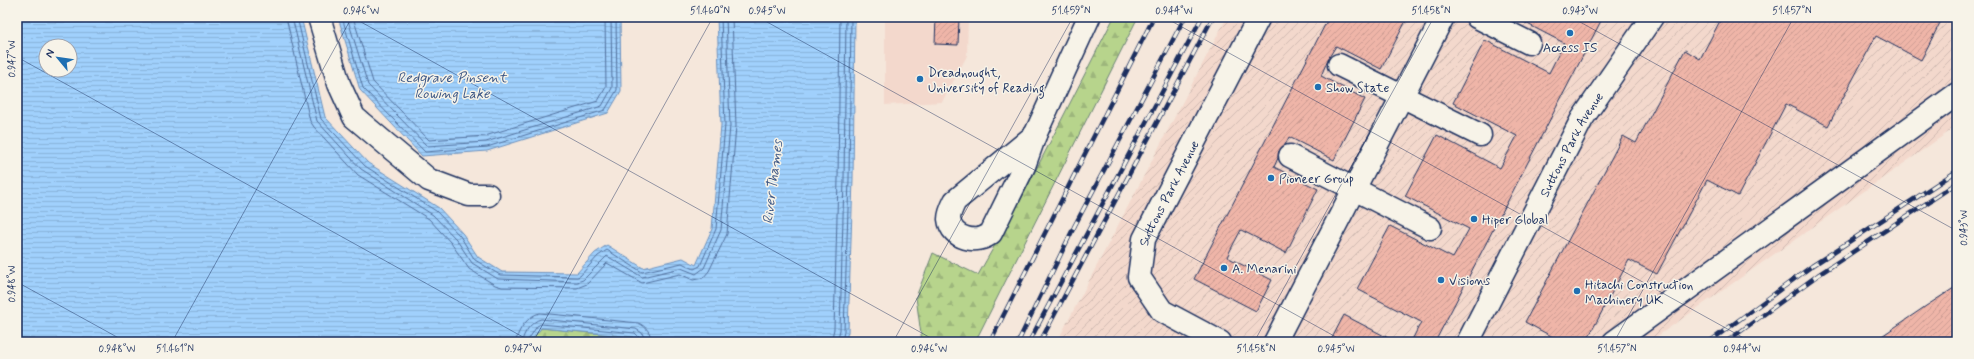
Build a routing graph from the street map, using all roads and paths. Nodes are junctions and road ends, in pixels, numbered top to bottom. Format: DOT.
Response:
graph roads {
  1 [pos="319,17"];
  2 [pos="1259,17"];
  3 [pos="1443,17"];
  4 [pos="1477,17"];
  5 [pos="1652,17"];
  6 [pos="1083,19"];
  7 [pos="1529,43"];
  8 [pos="1339,65"];
  9 [pos="1957,94"];
  10 [pos="1402,96"];
  11 [pos="1035,134"];
  12 [pos="1480,135"];
  13 [pos="1290,156"];
  14 [pos="1354,188"];
  15 [pos="488,195"];
  16 [pos="1430,228"];
  17 [pos="1470,341"];
  18 [pos="1220,342"];
  19 [pos="1275,342"];
  20 [pos="1614,342"];
  1 -- 15 [label="street"];
  2 -- 18 [label="street, Suttons Park Avenue"];
  3 -- 10 [label="street"];
  4 -- 7 [label="street"];
  5 -- 17 [label="street, Suttons Park Avenue"];
  6 -- 11 [label="street"];
  8 -- 10 [label="street"];
  9 -- 20 [label="street"];
  10 -- 12 [label="street"];
  10 -- 14 [label="street"];
  11 -- 11 [label="street"];
  13 -- 14 [label="street"];
  14 -- 16 [label="street"];
  14 -- 19 [label="street"];
}
